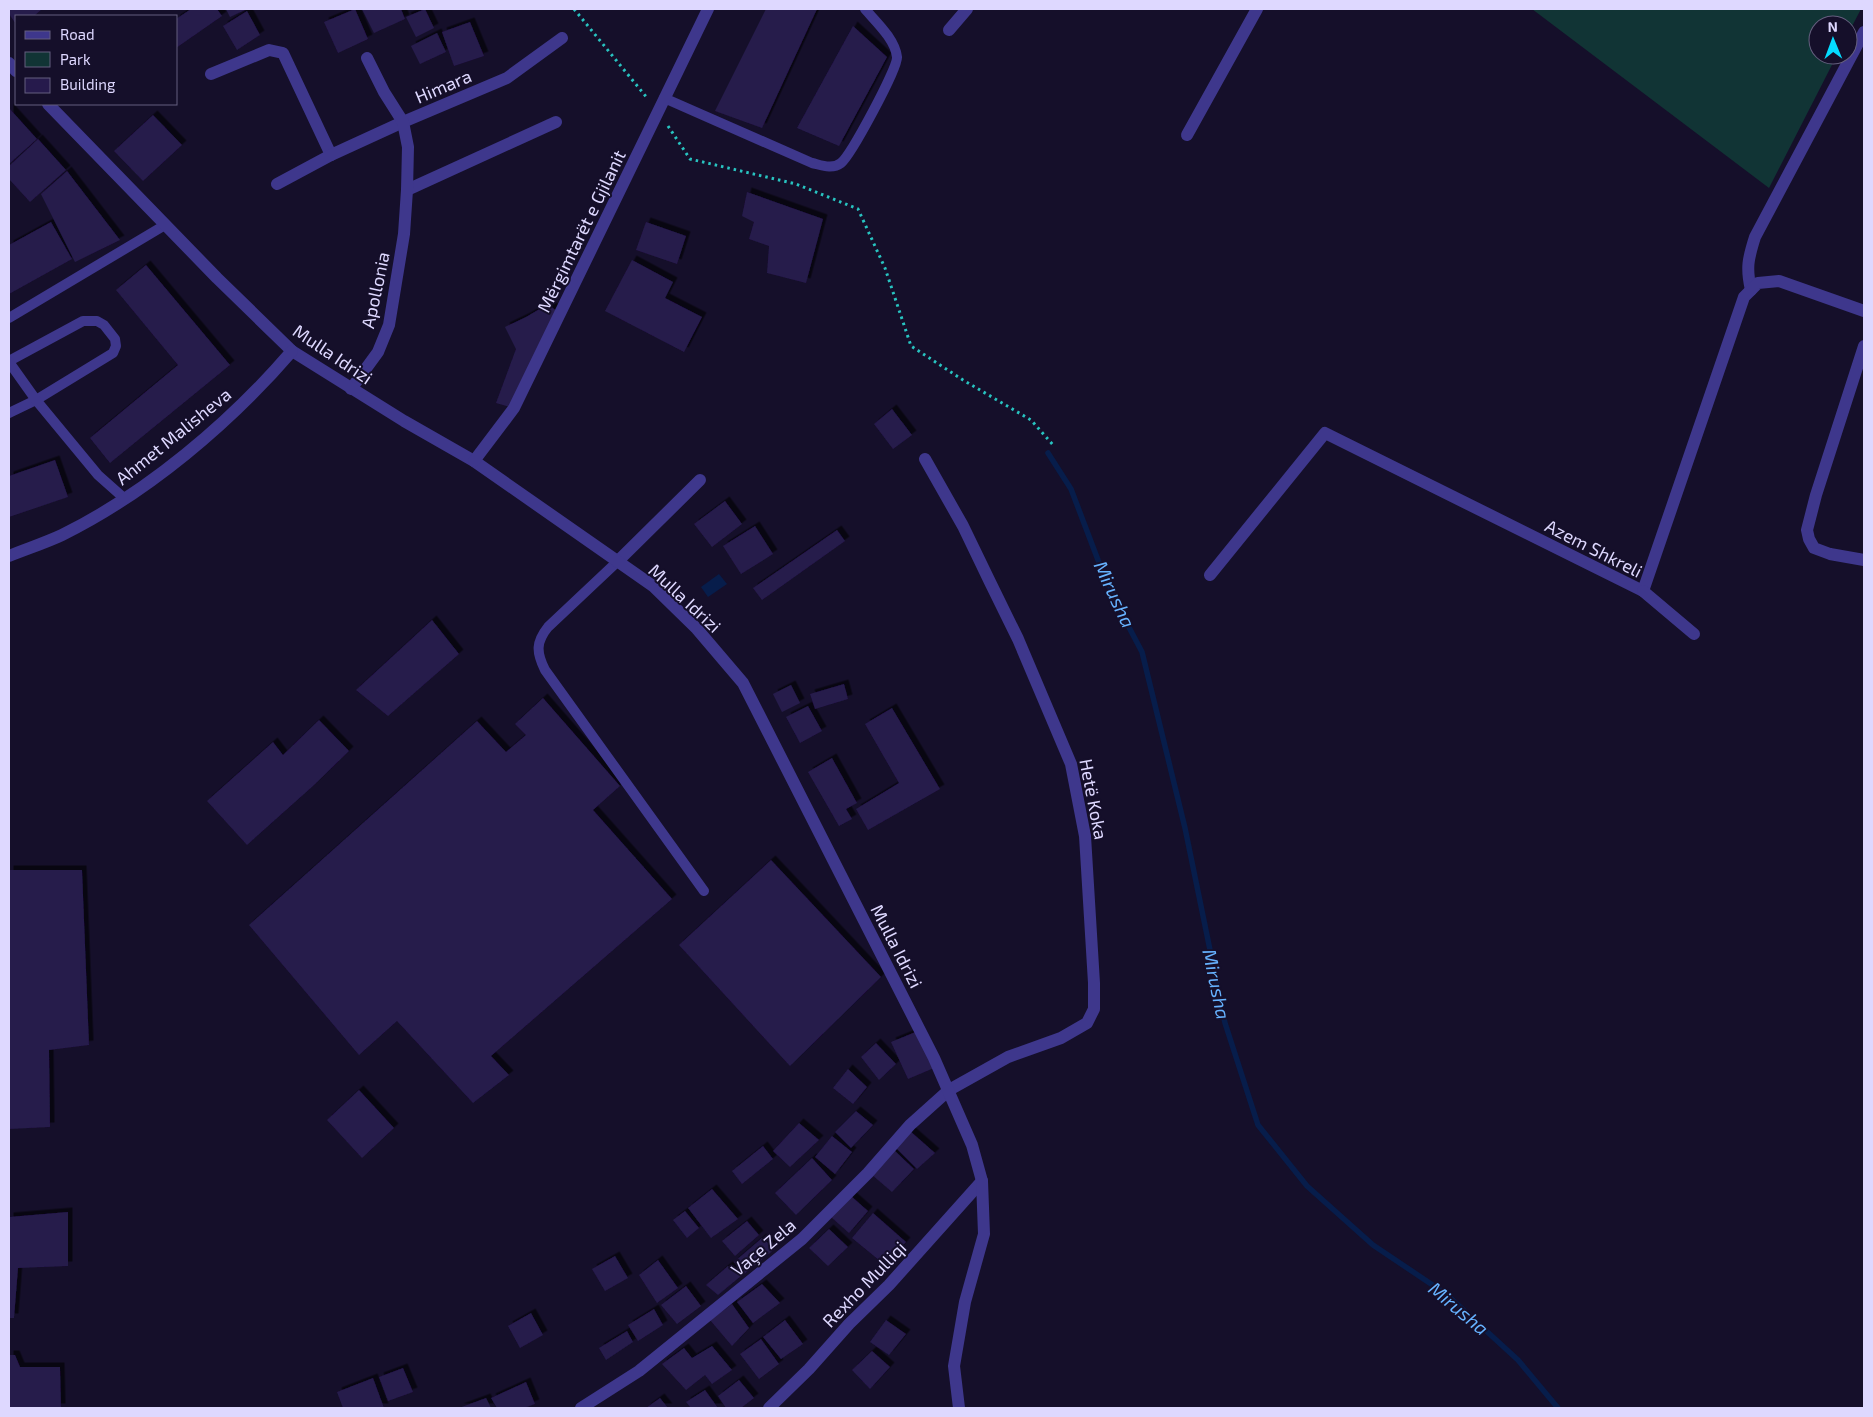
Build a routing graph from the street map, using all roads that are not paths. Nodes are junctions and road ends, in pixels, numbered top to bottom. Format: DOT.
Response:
graph roads {
  1 [pos="708,9"];
  2 [pos="865,9"];
  3 [pos="967,9"];
  4 [pos="1257,9"];
  5 [pos="949,30"];
  6 [pos="1864,32"];
  7 [pos="562,38"];
  8 [pos="366,58"];
  9 [pos="211,74"];
  10 [pos="664,98"];
  11 [pos="49,105"];
  12 [pos="403,122"];
  13 [pos="556,122"];
  14 [pos="1187,135"];
  15 [pos="331,155"];
  16 [pos="277,184"];
  17 [pos="407,190"];
  18 [pos="165,225"];
  19 [pos="1751,290"];
  20 [pos="1864,311"];
  21 [pos="9,318"];
  22 [pos="1864,346"];
  23 [pos="292,351"];
  24 [pos="9,362"];
  25 [pos="351,389"];
  26 [pos="36,400"];
  27 [pos="9,413"];
  28 [pos="925,459"];
  29 [pos="474,461"];
  30 [pos="700,480"];
  31 [pos="125,498"];
  32 [pos="9,556"];
  33 [pos="1864,560"];
  34 [pos="617,562"];
  35 [pos="1210,575"];
  36 [pos="1643,591"];
  37 [pos="1694,634"];
  38 [pos="704,891"];
  39 [pos="949,1090"];
  40 [pos="982,1182"];
  41 [pos="581,1408"];
  42 [pos="770,1408"];
  43 [pos="959,1408"];
  1 -- 10 [label="street, Mërgimtarët e Gjilanit"];
  2 -- 10 [label="lane"];
  3 -- 5 [label="street"];
  4 -- 14 [label="street"];
  6 -- 19 [label="street"];
  7 -- 12 [label="street, Himara"];
  8 -- 12 [label="street"];
  9 -- 15 [label="street"];
  10 -- 29 [label="street, Mërgimtarët e Gjilanit"];
  11 -- 18 [label="street, Mulla Idrizi"];
  12 -- 15 [label="street, Himara"];
  12 -- 17 [label="street, Apollonia"];
  13 -- 17 [label="street"];
  15 -- 16 [label="street, Himara"];
  17 -- 25 [label="street, Apollonia"];
  18 -- 21 [label="lane"];
  18 -- 23 [label="street, Mulla Idrizi"];
  19 -- 20 [label="street"];
  19 -- 36 [label="street, Azem Shkreli"];
  22 -- 33 [label="street"];
  23 -- 25 [label="street, Mulla Idrizi"];
  23 -- 31 [label="street, Ahmet Malisheva"];
  24 -- 26 [label="lane"];
  24 -- 26 [label="lane"];
  25 -- 29 [label="street, Mulla Idrizi"];
  26 -- 27 [label="lane"];
  26 -- 31 [label="lane"];
  28 -- 39 [label="street, Hetë Koka"];
  29 -- 34 [label="street, Mulla Idrizi"];
  30 -- 34 [label="street"];
  31 -- 32 [label="street, Ahmet Malisheva"];
  34 -- 38 [label="lane"];
  34 -- 39 [label="street, Mulla Idrizi"];
  35 -- 36 [label="street, Azem Shkreli"];
  36 -- 37 [label="street"];
  39 -- 40 [label="street, Mulla Idrizi"];
  39 -- 41 [label="street, Vaçe Zela"];
  40 -- 42 [label="street, Rexho Mulliqi"];
  40 -- 43 [label="street, Mulla Idrizi"];
}
